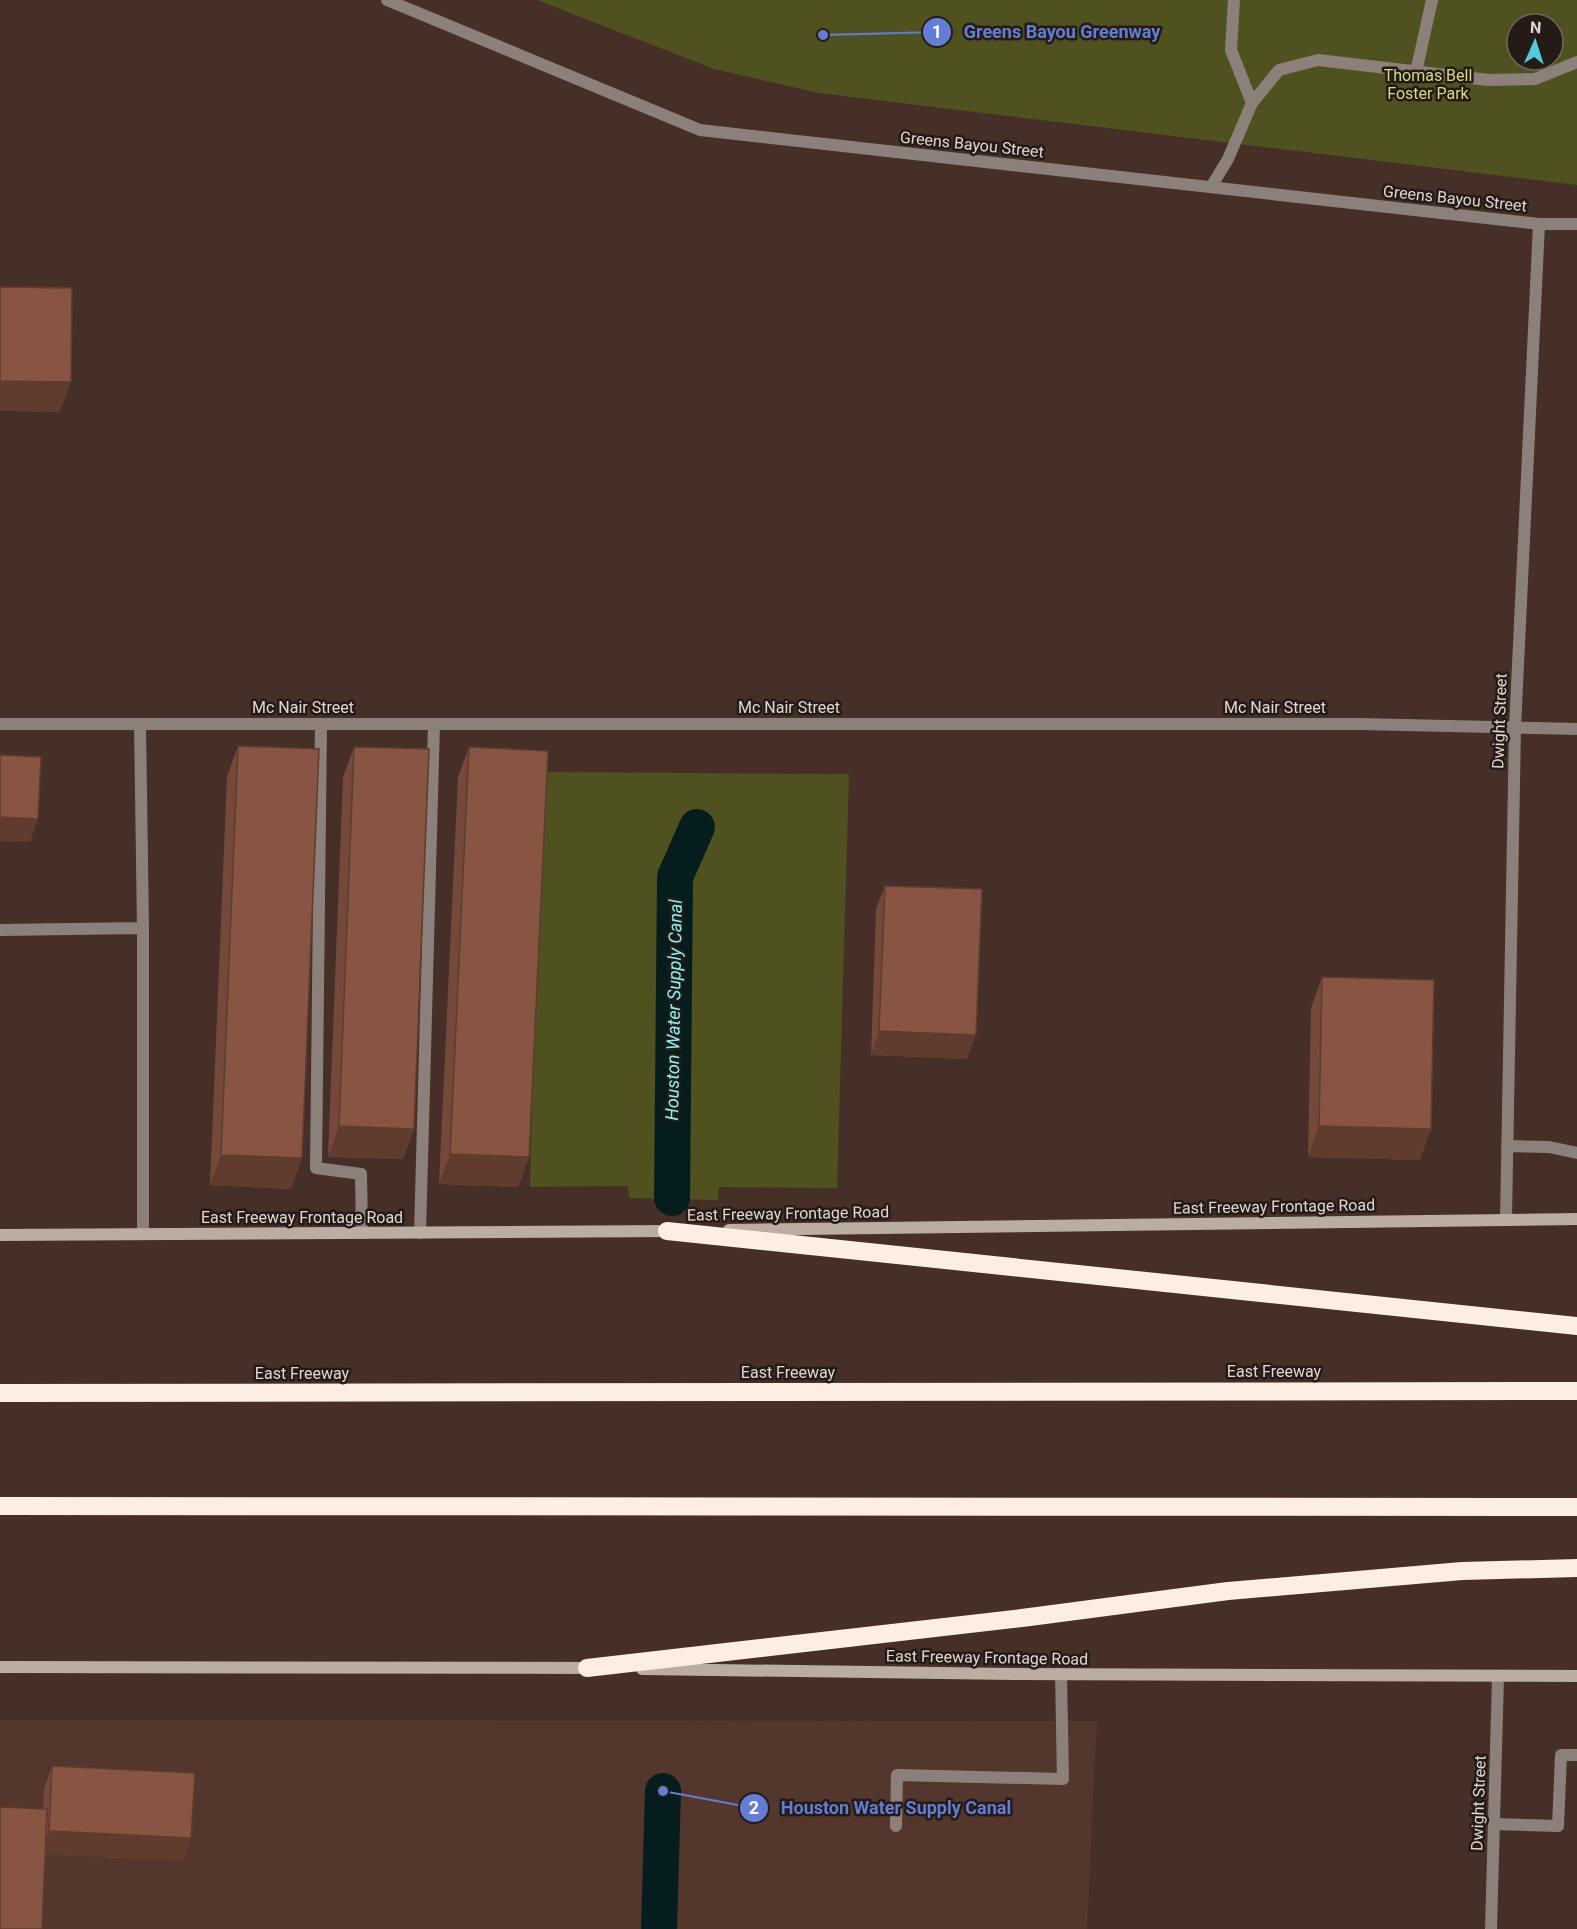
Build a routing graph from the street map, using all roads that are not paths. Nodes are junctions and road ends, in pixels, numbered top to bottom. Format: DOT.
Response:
graph roads {
  1 [pos="387,0"];
  2 [pos="1234,0"];
  3 [pos="1432,0"];
  4 [pos="1577,62"];
  5 [pos="1416,72"];
  6 [pos="1252,103"];
  7 [pos="1211,188"];
  8 [pos="1539,224"];
  9 [pos="1577,224"];
  10 [pos="0,724"];
  11 [pos="140,724"];
  12 [pos="321,724"];
  13 [pos="434,724"];
  14 [pos="1515,728"];
  15 [pos="1577,729"];
  16 [pos="143,928"];
  17 [pos="0,930"];
  18 [pos="1508,1146"];
  19 [pos="1577,1153"];
  20 [pos="1506,1219"];
  21 [pos="1577,1220"];
  22 [pos="667,1231"];
  23 [pos="362,1233"];
  24 [pos="420,1233"];
  25 [pos="143,1234"];
  26 [pos="0,1235"];
  27 [pos="1577,1326"];
  28 [pos="1577,1391"];
  29 [pos="0,1393"];
  30 [pos="0,1506"];
  31 [pos="1577,1507"];
  32 [pos="1577,1568"];
  33 [pos="0,1667"];
  34 [pos="587,1668"];
  35 [pos="1061,1674"];
  36 [pos="1577,1676"];
  37 [pos="1498,1677"];
  38 [pos="1577,1755"];
  39 [pos="1494,1824"];
  40 [pos="896,1826"];
  41 [pos="1491,1929"];
  1 -- 7 [label="street, Greens Bayou Street"];
  2 -- 6 [label="street"];
  3 -- 5 [label="street"];
  4 -- 5 [label="street"];
  5 -- 6 [label="street"];
  6 -- 7 [label="street"];
  7 -- 8 [label="street, Greens Bayou Street"];
  8 -- 9 [label="street, Greens Bayou Street"];
  8 -- 14 [label="street, Dwight Street"];
  10 -- 11 [label="street, Mc Nair Street"];
  11 -- 12 [label="street, Mc Nair Street"];
  11 -- 16 [label="street"];
  12 -- 13 [label="street, Mc Nair Street"];
  12 -- 23 [label="street"];
  13 -- 14 [label="street, Mc Nair Street"];
  13 -- 24 [label="street"];
  14 -- 15 [label="street, Mc Nair Street"];
  14 -- 18 [label="street, Dwight Street"];
  16 -- 17 [label="street"];
  16 -- 25 [label="street"];
  18 -- 19 [label="street"];
  18 -- 20 [label="street, Dwight Street"];
  20 -- 21 [label="main road, East Freeway Frontage Road"];
  20 -- 22 [label="main road, East Freeway Frontage Road"];
  22 -- 24 [label="main road, East Freeway Frontage Road"];
  22 -- 27 [label="highway"];
  23 -- 24 [label="main road, East Freeway Frontage Road"];
  23 -- 25 [label="main road, East Freeway Frontage Road"];
  25 -- 26 [label="main road, East Freeway Frontage Road"];
  28 -- 29 [label="highway, East Freeway"];
  30 -- 31 [label="highway"];
  32 -- 34 [label="highway"];
  33 -- 34 [label="main road, East Freeway Frontage Road"];
  34 -- 35 [label="main road, East Freeway Frontage Road"];
  35 -- 37 [label="main road, East Freeway Frontage Road"];
  35 -- 40 [label="street"];
  36 -- 37 [label="main road, East Freeway Frontage Road"];
  37 -- 39 [label="street, Dwight Street"];
  38 -- 39 [label="street"];
  39 -- 41 [label="street, Dwight Street"];
}
